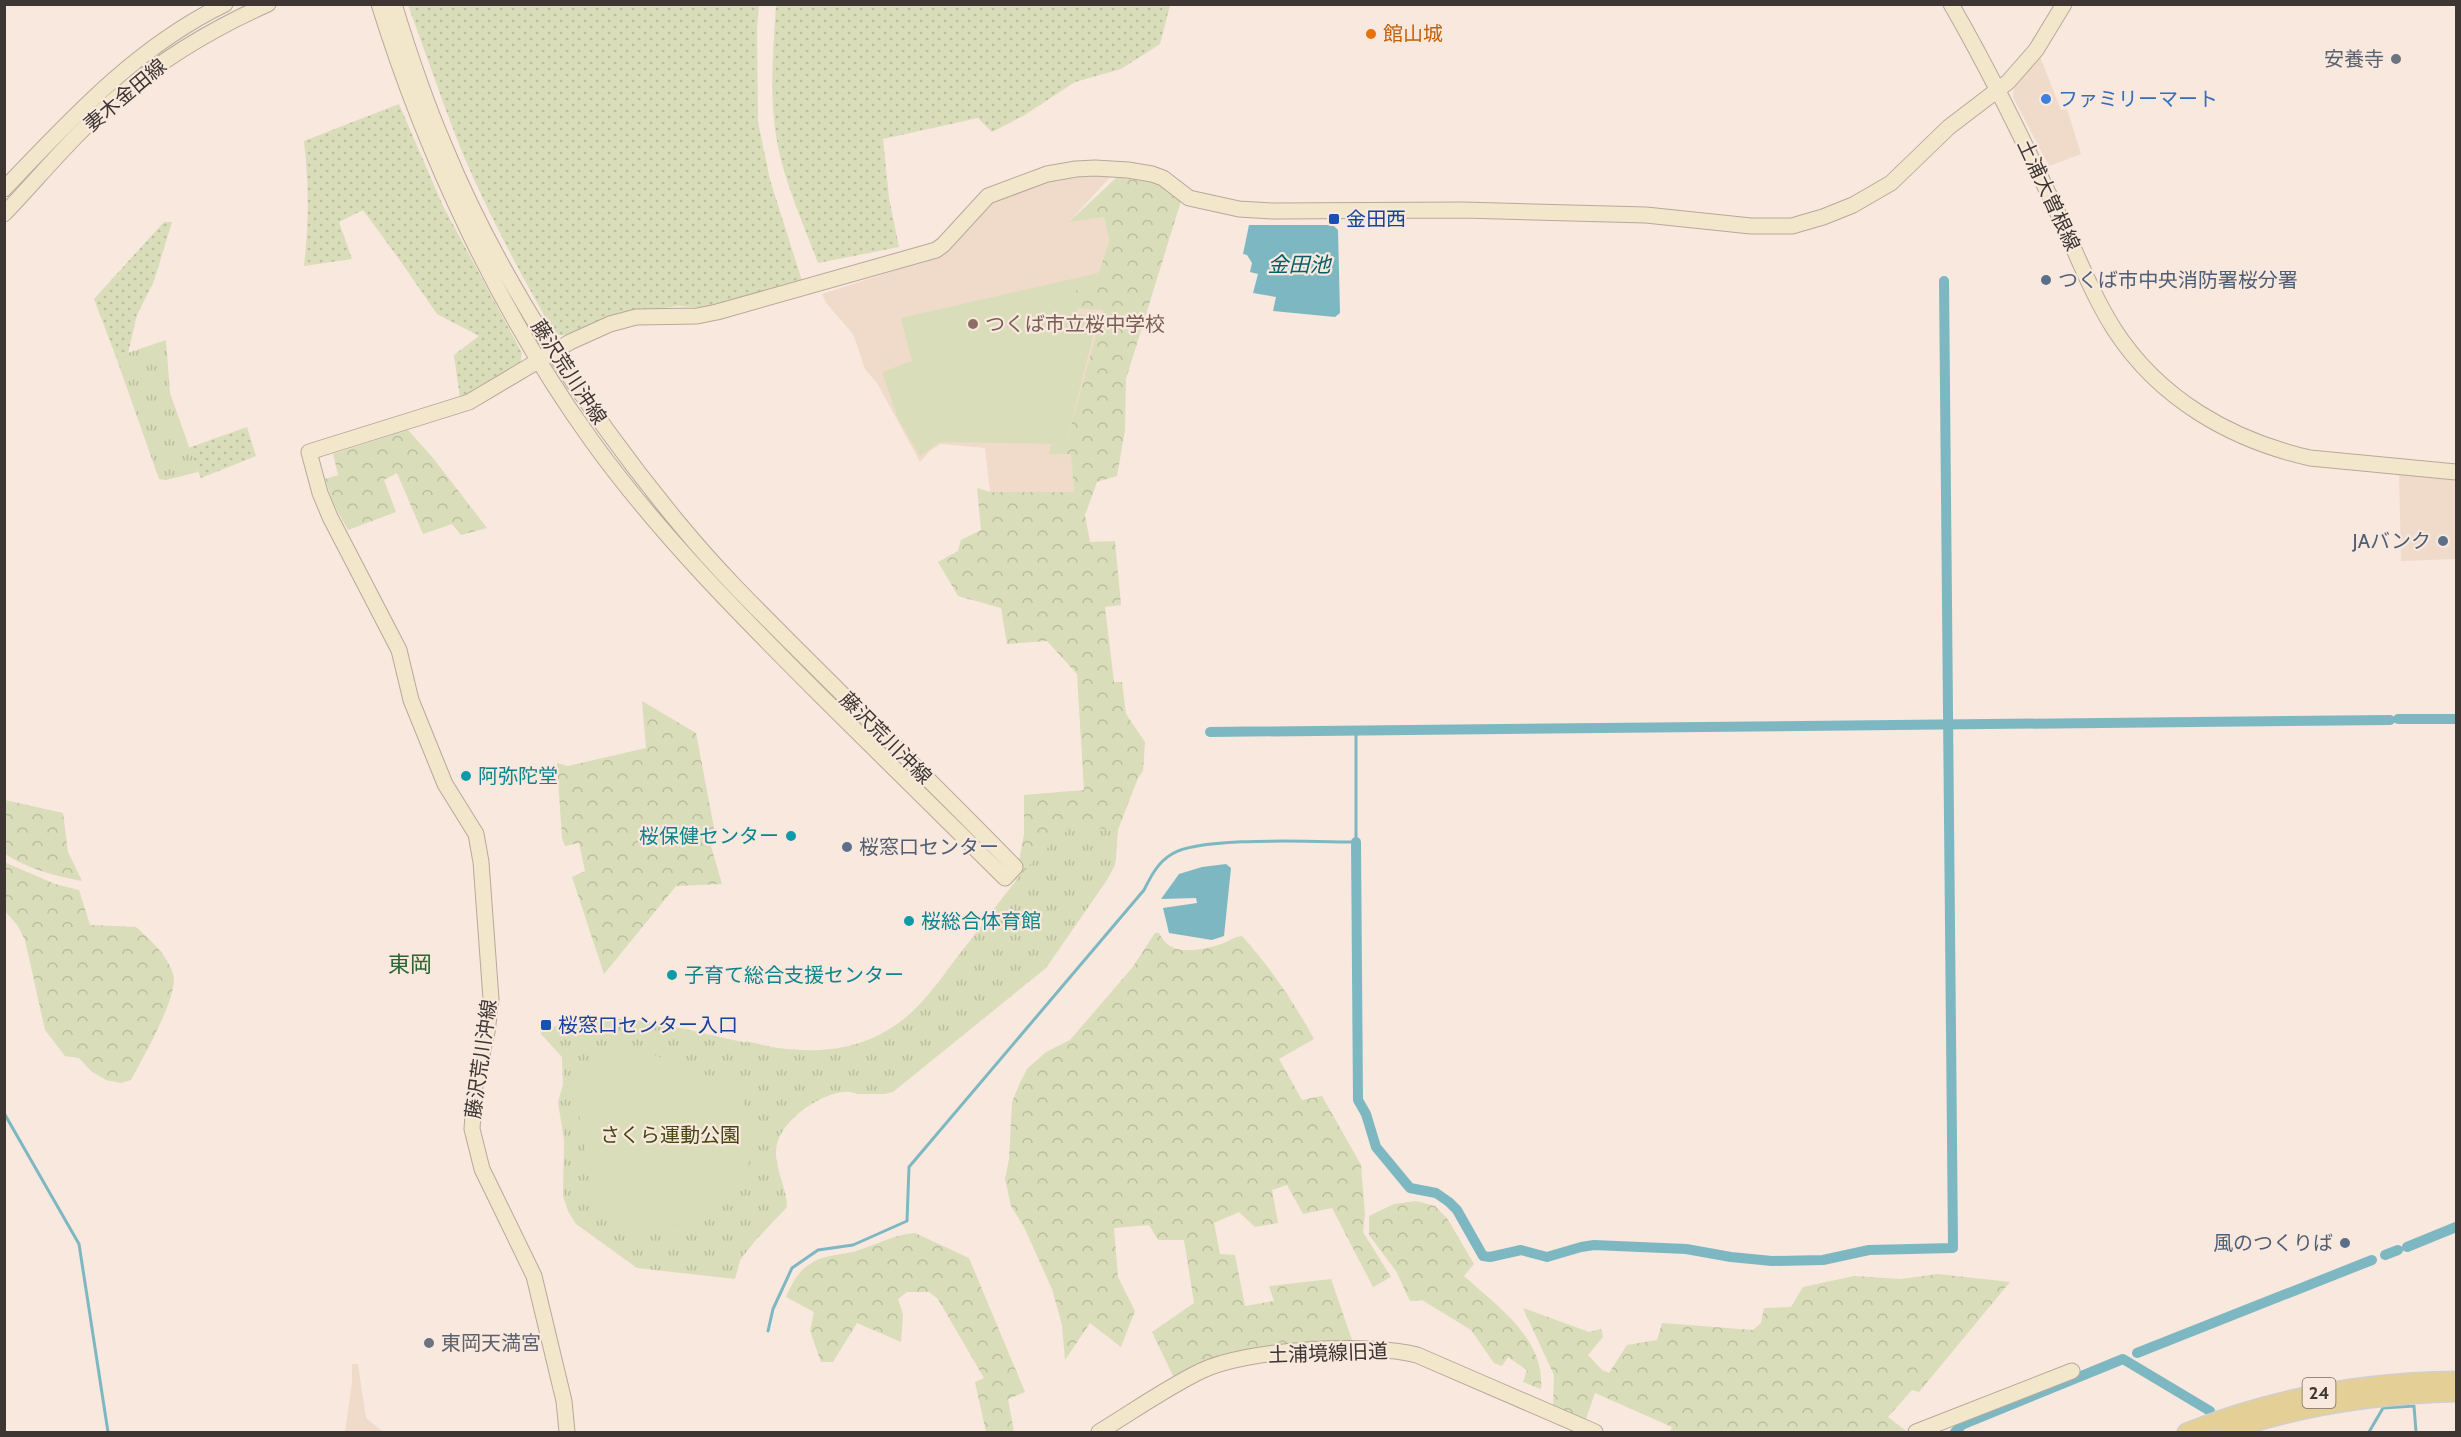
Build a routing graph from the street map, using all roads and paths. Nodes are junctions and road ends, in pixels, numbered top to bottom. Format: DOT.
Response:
graph roads {
  1 [pos="225,4"];
  2 [pos="268,4"];
  3 [pos="379,4"];
  4 [pos="394,4"];
  5 [pos="1951,4"];
  6 [pos="2064,4"];
  7 [pos="1999,90"];
  8 [pos="4,189"];
  9 [pos="4,214"];
  10 [pos="554,352"];
  11 [pos="540,361"];
  12 [pos="2457,472"];
  13 [pos="2073,1371"];
  14 [pos="2457,1380"];
  15 [pos="2457,1394"];
  16 [pos="567,1432"];
  17 [pos="1099,1432"];
  18 [pos="1595,1432"];
  19 [pos="1916,1432"];
  20 [pos="2186,1432"];
  21 [pos="2226,1432"];
  1 -- 8 [label="main road, 妻木金田線"];
  2 -- 9 [label="main road, 妻木金田線"];
  3 -- 11 [label="main road, 藤沢荒川沖線"];
  4 -- 10 [label="main road, 藤沢荒川沖線"];
  5 -- 7 [label="main road, 土浦大曽根線"];
  6 -- 7 [label="main road"];
  7 -- 10 [label="main road"];
  7 -- 12 [label="main road, 土浦大曽根線"];
  10 -- 11 [label="main road"];
  10 -- 11 [label="main road, 藤沢荒川沖線"];
  11 -- 16 [label="main road, 藤沢荒川沖線"];
  13 -- 19 [label="main road"];
  14 -- 20 [label="main road, 24"];
  15 -- 21 [label="main road, 24"];
  17 -- 18 [label="main road, 土浦境線旧道"];
}
